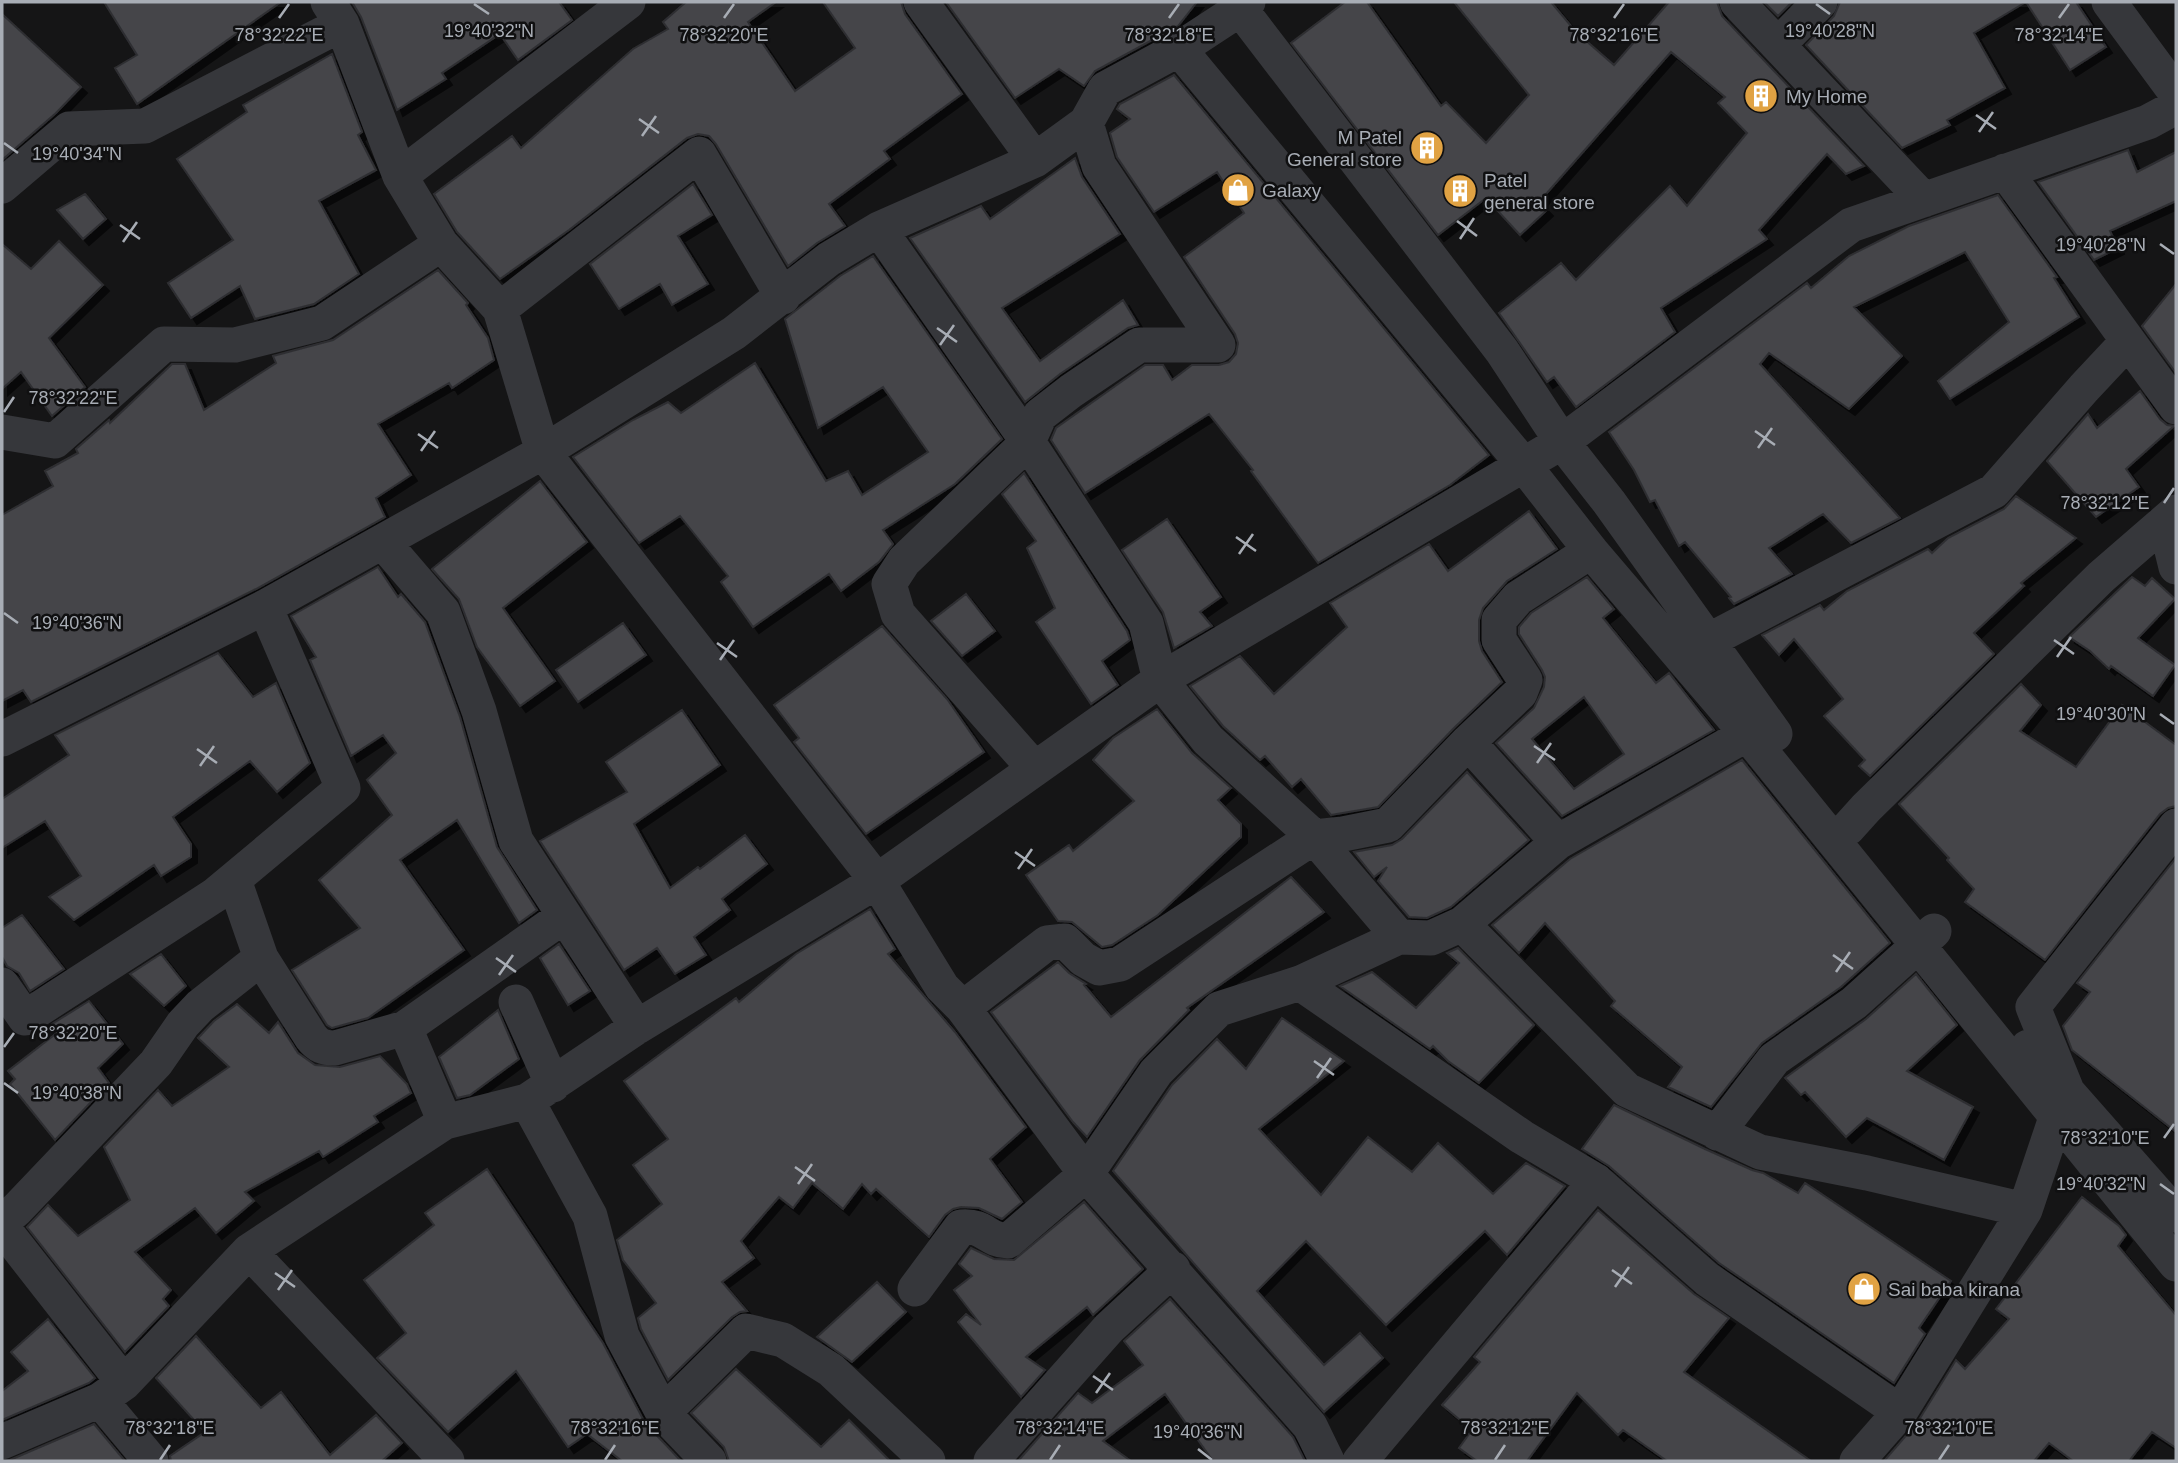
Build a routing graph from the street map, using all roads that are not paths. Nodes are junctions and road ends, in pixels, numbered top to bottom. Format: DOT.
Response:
graph roads {
  1 [pos="628,2"];
  2 [pos="920,2"];
  3 [pos="1737,2"];
  4 [pos="1821,2"];
  5 [pos="2109,2"];
  6 [pos="1241,4"];
  7 [pos="335,13"];
  8 [pos="1778,45"];
  9 [pos="1180,49"];
  10 [pos="2176,93"];
  11 [pos="2176,107"];
  12 [pos="1086,123"];
  13 [pos="1035,160"];
  14 [pos="2006,171"];
  15 [pos="400,176"];
  16 [pos="2,186"];
  17 [pos="1924,200"];
  18 [pos="879,229"];
  19 [pos="441,244"];
  20 [pos="783,297"];
  21 [pos="500,309"];
  22 [pos="2128,341"];
  23 [pos="2176,407"];
  24 [pos="2,432"];
  25 [pos="1028,442"];
  26 [pos="1562,442"];
  27 [pos="543,452"];
  28 [pos="1523,464"];
  29 [pos="2171,517"];
  30 [pos="383,542"];
  31 [pos="1591,551"];
  32 [pos="2176,567"];
  33 [pos="265,607"];
  34 [pos="1708,641"];
  35 [pos="1160,680"];
  36 [pos="1751,722"];
  37 [pos="2,739"];
  38 [pos="1468,741"];
  39 [pos="1034,768"];
  40 [pos="2176,826"];
  41 [pos="1848,828"];
  42 [pos="1314,837"];
  43 [pos="1558,842"];
  44 [pos="234,880"];
  45 [pos="877,881"];
  46 [pos="564,915"];
  47 [pos="1462,924"];
  48 [pos="1399,937"];
  49 [pos="1926,938"];
  50 [pos="261,958"];
  51 [pos="1300,983"];
  52 [pos="2,985"];
  53 [pos="516,1002"];
  54 [pos="962,1008"];
  55 [pos="637,1027"];
  56 [pos="405,1028"];
  57 [pos="540,1093"];
  58 [pos="2061,1102"];
  59 [pos="446,1122"];
  60 [pos="1717,1133"];
  61 [pos="1086,1174"];
  62 [pos="1596,1181"];
  63 [pos="2025,1210"];
  64 [pos="2176,1215"];
  65 [pos="2,1224"];
  66 [pos="249,1251"];
  67 [pos="2176,1264"];
  68 [pos="1173,1269"];
  69 [pos="915,1289"];
  70 [pos="112,1391"];
  71 [pos="1900,1412"];
  72 [pos="663,1413"];
  73 [pos="2,1442"];
  74 [pos="151,1461"];
  75 [pos="447,1461"];
  76 [pos="709,1461"];
  77 [pos="928,1461"];
  78 [pos="990,1461"];
  79 [pos="1327,1461"];
  80 [pos="1360,1461"];
  81 [pos="1857,1461"];
  1 -- 15 [label="street"];
  2 -- 13 [label="street"];
  3 -- 8 [label="street"];
  4 -- 8 [label="street"];
  5 -- 10 [label="street"];
  6 -- 9 [label="street"];
  6 -- 26 [label="street"];
  7 -- 15 [label="street"];
  7 -- 16 [label="street"];
  8 -- 17 [label="street"];
  9 -- 12 [label="street"];
  9 -- 28 [label="street"];
  11 -- 14 [label="street"];
  12 -- 13 [label="street"];
  12 -- 25 [label="street"];
  13 -- 18 [label="street"];
  14 -- 17 [label="street"];
  14 -- 22 [label="street"];
  15 -- 19 [label="street"];
  17 -- 26 [label="street"];
  18 -- 20 [label="street"];
  18 -- 25 [label="street"];
  19 -- 21 [label="street"];
  19 -- 24 [label="street"];
  20 -- 21 [label="street"];
  20 -- 27 [label="street"];
  21 -- 27 [label="street"];
  22 -- 23 [label="street"];
  22 -- 34 [label="street"];
  25 -- 35 [label="street"];
  25 -- 39 [label="street"];
  26 -- 28 [label="street"];
  26 -- 34 [label="street"];
  27 -- 30 [label="street"];
  27 -- 45 [label="street"];
  28 -- 31 [label="street"];
  28 -- 35 [label="street"];
  29 -- 32 [label="street"];
  29 -- 41 [label="street"];
  30 -- 33 [label="street"];
  30 -- 46 [label="street"];
  31 -- 36 [label="street"];
  31 -- 38 [label="street"];
  33 -- 37 [label="street"];
  33 -- 44 [label="street"];
  34 -- 36 [label="street"];
  35 -- 39 [label="street"];
  35 -- 42 [label="street"];
  36 -- 41 [label="street"];
  36 -- 43 [label="street"];
  36 -- 49 [label="street"];
  38 -- 42 [label="street"];
  38 -- 43 [label="street"];
  39 -- 45 [label="street"];
  40 -- 58 [label="street"];
  41 -- 49 [label="street"];
  42 -- 48 [label="street"];
  42 -- 54 [label="street"];
  43 -- 47 [label="street"];
  44 -- 50 [label="street"];
  44 -- 52 [label="street"];
  45 -- 54 [label="street"];
  45 -- 55 [label="street"];
  46 -- 55 [label="street"];
  46 -- 56 [label="street"];
  47 -- 48 [label="street"];
  47 -- 60 [label="street"];
  48 -- 51 [label="street"];
  49 -- 58 [label="street"];
  49 -- 60 [label="street"];
  50 -- 56 [label="street"];
  50 -- 65 [label="street"];
  51 -- 61 [label="street"];
  51 -- 62 [label="street"];
  53 -- 57 [label="street"];
  54 -- 61 [label="street"];
  55 -- 57 [label="street"];
  56 -- 59 [label="street"];
  57 -- 59 [label="street"];
  57 -- 72 [label="street"];
  58 -- 63 [label="street"];
  58 -- 64 [label="street"];
  58 -- 67 [label="street"];
  59 -- 66 [label="street"];
  60 -- 63 [label="street"];
  61 -- 68 [label="street"];
  61 -- 69 [label="street"];
  62 -- 71 [label="street"];
  62 -- 80 [label="street"];
  63 -- 71 [label="street"];
  65 -- 70 [label="street"];
  66 -- 70 [label="street"];
  66 -- 75 [label="street"];
  68 -- 78 [label="street"];
  68 -- 79 [label="street"];
  70 -- 73 [label="street"];
  70 -- 74 [label="street"];
  71 -- 81 [label="street"];
  72 -- 76 [label="street"];
  72 -- 77 [label="street"];
}
